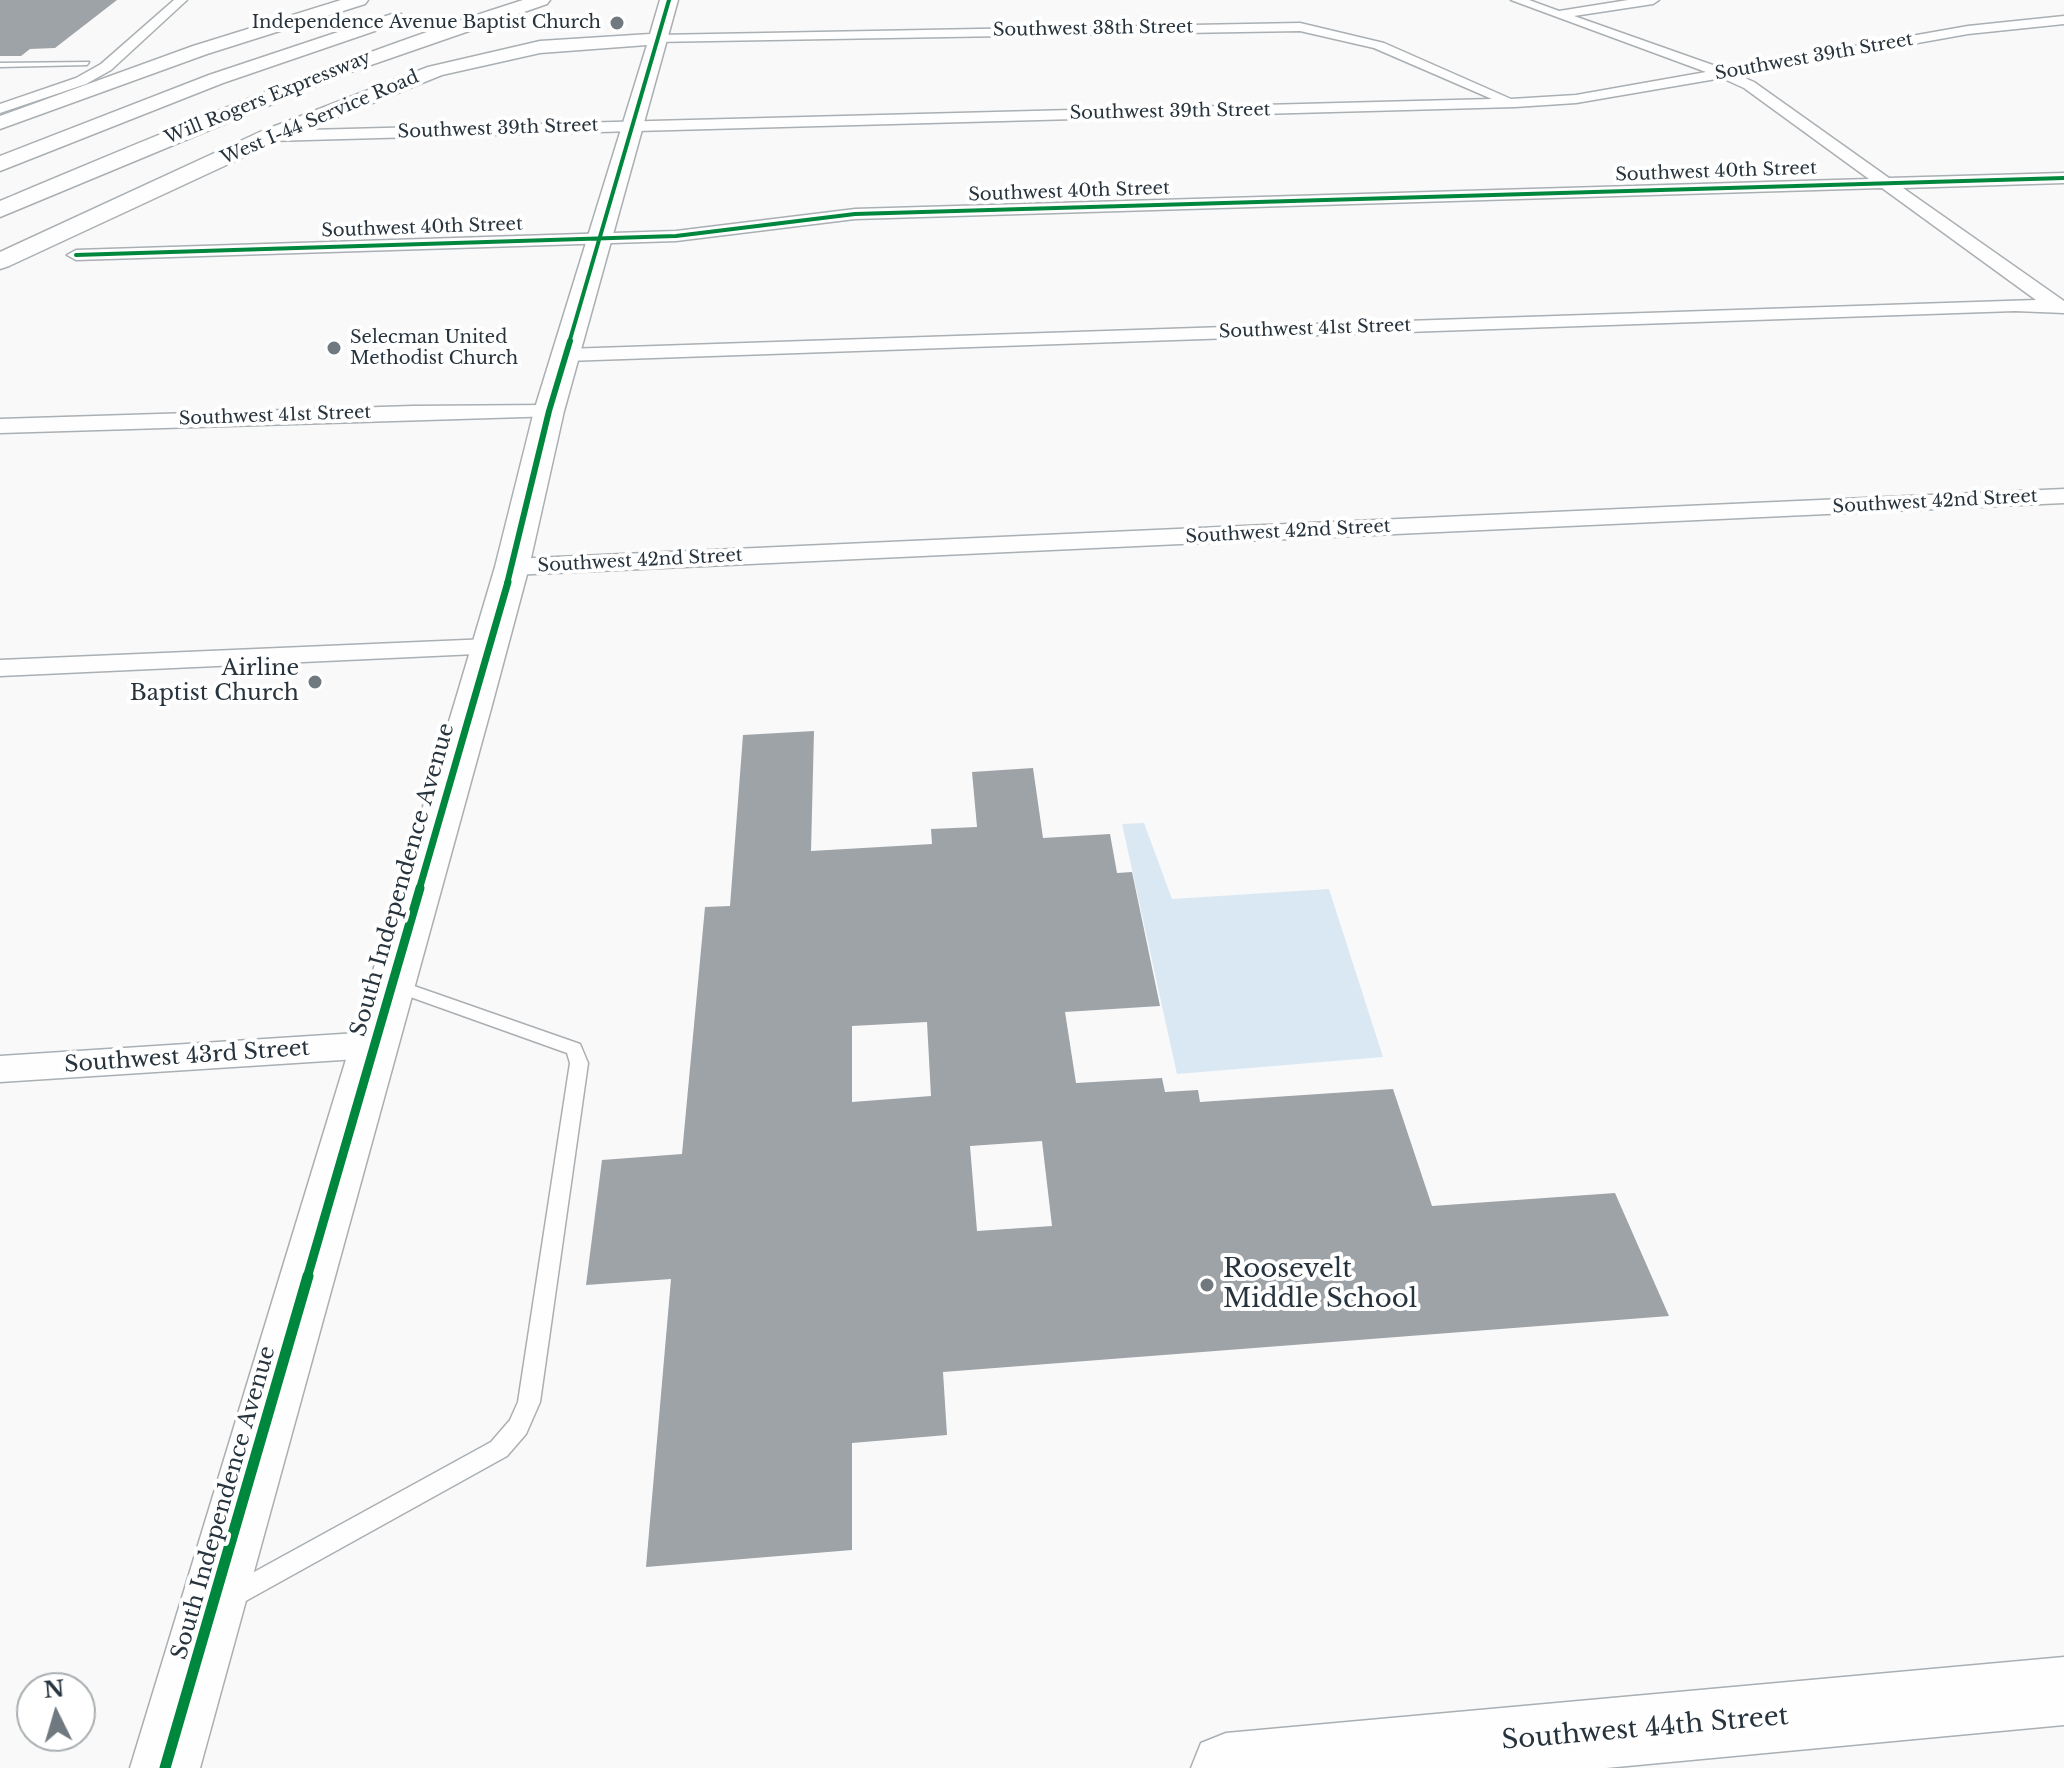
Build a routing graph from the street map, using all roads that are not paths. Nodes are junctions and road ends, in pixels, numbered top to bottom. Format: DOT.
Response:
graph roads {
  1 [pos="181,0"];
  2 [pos="359,0"];
  3 [pos="541,0"];
  4 [pos="1517,0"];
  5 [pos="1653,0"];
  6 [pos="409,13"];
  7 [pos="1558,15"];
  8 [pos="663,20"];
  9 [pos="2064,20"];
  10 [pos="87,63"];
  11 [pos="0,65"];
  12 [pos="1723,73"];
  13 [pos="216,79"];
  14 [pos="1515,103"];
  15 [pos="0,109"];
  16 [pos="223,114"];
  17 [pos="0,123"];
  18 [pos="632,125"];
  19 [pos="270,136"];
  20 [pos="0,143"];
  21 [pos="0,164"];
  22 [pos="2064,178"];
  23 [pos="1886,183"];
  24 [pos="0,210"];
  25 [pos="0,234"];
  26 [pos="600,239"];
  27 [pos="76,255"];
  28 [pos="0,261"];
  29 [pos="2061,308"];
  30 [pos="566,355"];
  31 [pos="549,411"];
  32 [pos="0,426"];
  33 [pos="2064,496"];
  34 [pos="512,567"];
  35 [pos="489,647"];
  36 [pos="0,668"];
  37 [pos="392,984"];
  38 [pos="373,1045"];
  39 [pos="0,1069"];
  40 [pos="214,1606"];
  41 [pos="2064,1691"];
  42 [pos="165,1768"];
  43 [pos="1226,1768"];
  1 -- 15 [label="street"];
  2 -- 17 [label="main road"];
  3 -- 16 [label="main road, Will Rogers Expressway"];
  4 -- 7 [label="street"];
  5 -- 7 [label="street"];
  6 -- 13 [label="main road, Will Rogers Expressway"];
  7 -- 12 [label="street"];
  8 -- 14 [label="street, Southwest 38th Street"];
  8 -- 18 [label="main road, South Independence Avenue"];
  8 -- 19 [label="main road, West I-44 Service Road"];
  9 -- 12 [label="street, Southwest 39th Street"];
  10 -- 11 [label="lane"];
  12 -- 14 [label="street, Southwest 39th Street"];
  12 -- 23 [label="street"];
  13 -- 20 [label="main road"];
  13 -- 21 [label="main road, Will Rogers Expressway"];
  14 -- 18 [label="street, Southwest 39th Street"];
  16 -- 24 [label="main road, Will Rogers Expressway"];
  16 -- 25 [label="main road"];
  18 -- 19 [label="street, Southwest 39th Street"];
  18 -- 26 [label="main road, South Independence Avenue"];
  19 -- 28 [label="main road, West I-44 Service Road"];
  22 -- 23 [label="street, Southwest 40th Street"];
  23 -- 26 [label="street, Southwest 40th Street"];
  23 -- 29 [label="street"];
  26 -- 27 [label="street, Southwest 40th Street"];
  26 -- 30 [label="main road, South Independence Avenue"];
  29 -- 30 [label="street, Southwest 41st Street"];
  30 -- 31 [label="main road, South Independence Avenue"];
  31 -- 32 [label="street, Southwest 41st Street"];
  31 -- 34 [label="main road, South Independence Avenue"];
  33 -- 34 [label="street, Southwest 42nd Street"];
  34 -- 35 [label="main road, South Independence Avenue"];
  35 -- 36 [label="street"];
  35 -- 37 [label="main road, South Independence Avenue"];
  37 -- 38 [label="main road, South Independence Avenue"];
  37 -- 40 [label="lane"];
  38 -- 39 [label="street, Southwest 43rd Street"];
  38 -- 40 [label="main road, South Independence Avenue"];
  40 -- 42 [label="main road, South Independence Avenue"];
  41 -- 43 [label="main road, Southwest 44th Street"];
}
